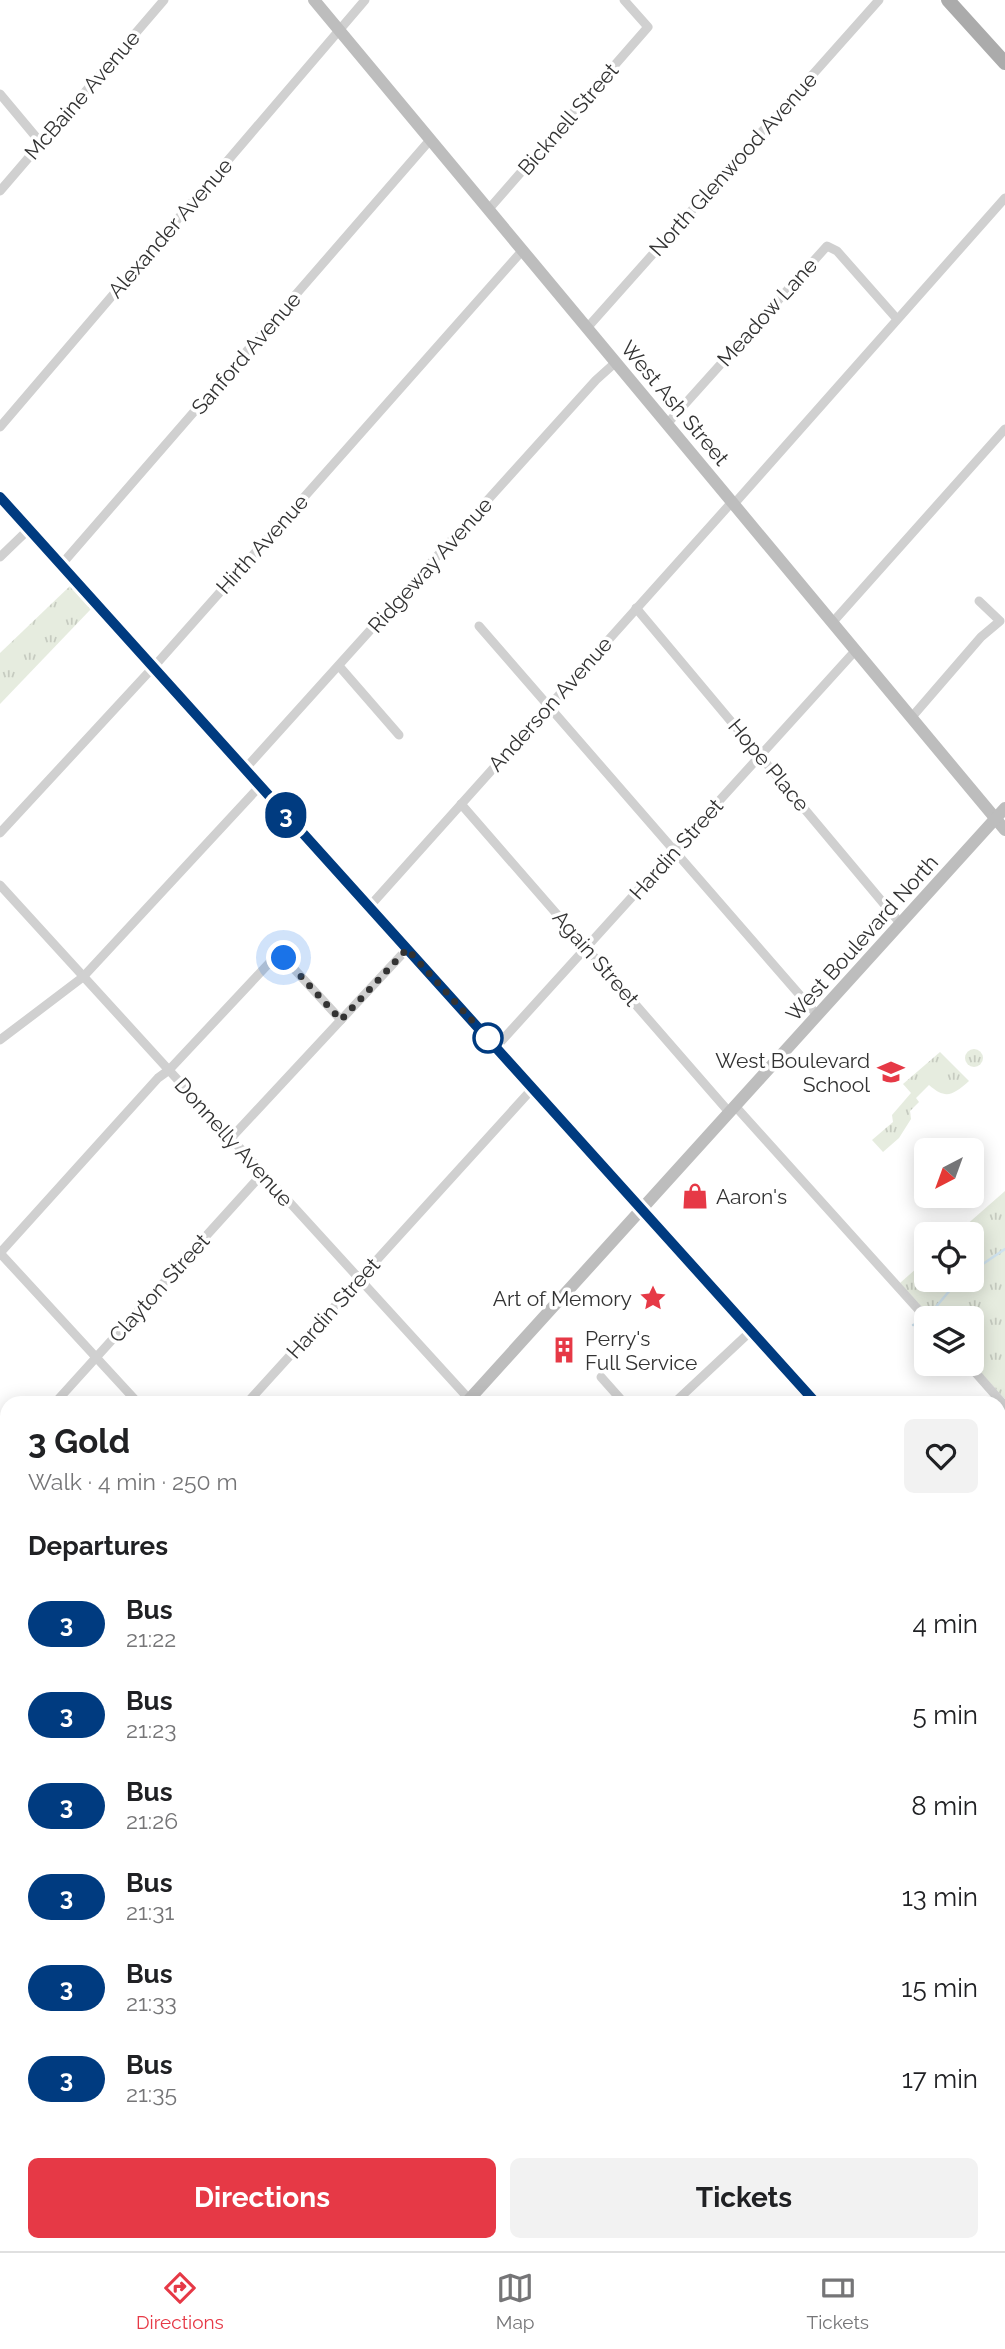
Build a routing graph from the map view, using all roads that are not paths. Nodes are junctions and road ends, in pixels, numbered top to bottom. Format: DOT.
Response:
graph roads {
  1 [pos="164,0"];
  2 [pos="314,0"];
  3 [pos="365,0"];
  4 [pos="624,0"];
  5 [pos="879,0"];
  6 [pos="948,0"];
  7 [pos="339,30"];
  8 [pos="1005,63"];
  9 [pos="0,94"];
  10 [pos="430,140"];
  11 [pos="41,143"];
  12 [pos="0,191"];
  13 [pos="1005,198"];
  14 [pos="488,210"];
  15 [pos="522,251"];
  16 [pos="897,319"];
  17 [pos="587,328"];
  18 [pos="616,362"];
  19 [pos="667,424"];
  20 [pos="0,426"];
  21 [pos="1005,429"];
  22 [pos="0,497"];
  23 [pos="733,503"];
  24 [pos="29,529"];
  25 [pos="0,557"];
  26 [pos="61,565"];
  27 [pos="979,601"];
  28 [pos="636,608"];
  29 [pos="1003,618"];
  30 [pos="832,623"];
  31 [pos="479,626"];
  32 [pos="855,651"];
  33 [pos="339,666"];
  34 [pos="153,667"];
  35 [pos="548,707"];
  36 [pos="911,718"];
  37 [pos="399,735"];
  38 [pos="761,756"];
  39 [pos="245,769"];
  40 [pos="260,786"];
  41 [pos="461,804"];
  42 [pos="1005,808"];
  43 [pos="995,819"];
  44 [pos="1005,830"];
  45 [pos="0,833"];
  46 [pos="674,852"];
  47 [pos="0,885"];
  48 [pos="369,907"];
  49 [pos="901,923"];
  50 [pos="587,948"];
  51 [pos="407,949"];
  52 [pos="83,977"];
  53 [pos="818,1016"];
  54 [pos="341,1020"];
  55 [pos="0,1040"];
  56 [pos="496,1047"];
  57 [pos="169,1070"];
  58 [pos="533,1088"];
  59 [pos="732,1109"];
  60 [pos="231,1138"];
  61 [pos="263,1173"];
  62 [pos="642,1209"];
  63 [pos="0,1253"];
  64 [pos="359,1279"];
  65 [pos="915,1306"];
  66 [pos="751,1331"];
  67 [pos="96,1357"];
  68 [pos="978,1376"];
  69 [pos="601,1377"];
  70 [pos="61,1396"];
  71 [pos="132,1396"];
  72 [pos="253,1396"];
  73 [pos="463,1396"];
  74 [pos="472,1396"];
  75 [pos="618,1396"];
  76 [pos="682,1396"];
  77 [pos="810,1396"];
  78 [pos="996,1396"];
  1 -- 11 [label="street, McBaine Avenue"];
  2 -- 7 [label="street, West Ash Street"];
  3 -- 7 [label="street, Alexander Avenue"];
  4 -- 14 [label="street, Bicknell Street"];
  5 -- 17 [label="street, North Glenwood Avenue"];
  6 -- 8 [label="main road"];
  7 -- 10 [label="street, West Ash Street"];
  7 -- 20 [label="street, Alexander Avenue"];
  9 -- 11 [label="street"];
  10 -- 14 [label="street, West Ash Street"];
  10 -- 26 [label="street, Sanford Avenue"];
  11 -- 12 [label="street, McBaine Avenue"];
  13 -- 16 [label="street, Anderson Avenue"];
  14 -- 15 [label="street, West Ash Street"];
  15 -- 17 [label="street, West Ash Street"];
  15 -- 34 [label="street, Hirth Avenue"];
  16 -- 19 [label="street, Meadow Lane"];
  16 -- 23 [label="street, Anderson Avenue"];
  17 -- 18 [label="street, West Ash Street"];
  18 -- 19 [label="street, West Ash Street"];
  18 -- 33 [label="street, Ridgeway Avenue"];
  19 -- 23 [label="street, West Ash Street"];
  21 -- 30 [label="street"];
  22 -- 24 [label="street"];
  23 -- 28 [label="street, Anderson Avenue"];
  23 -- 30 [label="street, West Ash Street"];
  24 -- 25 [label="street"];
  24 -- 26 [label="street"];
  26 -- 34 [label="street"];
  27 -- 29 [label="street"];
  28 -- 35 [label="street, Anderson Avenue"];
  28 -- 38 [label="street, Hope Place"];
  29 -- 36 [label="street"];
  30 -- 32 [label="street, West Ash Street"];
  31 -- 35 [label="street"];
  32 -- 36 [label="street, West Ash Street"];
  32 -- 38 [label="street, Hardin Street"];
  33 -- 37 [label="street"];
  33 -- 39 [label="street, Ridgeway Avenue"];
  34 -- 39 [label="street"];
  34 -- 45 [label="street, Hirth Avenue"];
  35 -- 41 [label="street, Anderson Avenue"];
  35 -- 46 [label="street"];
  36 -- 43 [label="street, West Ash Street"];
  38 -- 46 [label="street, Hardin Street"];
  38 -- 49 [label="street, Hope Place"];
  39 -- 40 [label="street"];
  40 -- 48 [label="street"];
  40 -- 52 [label="street"];
  41 -- 48 [label="street, Anderson Avenue"];
  41 -- 50 [label="street, Again Street"];
  42 -- 43 [label="street, West Boulevard North"];
  43 -- 44 [label="street, West Ash Street"];
  43 -- 49 [label="street, West Boulevard North"];
  46 -- 50 [label="street, Hardin Street"];
  46 -- 53 [label="street"];
  47 -- 52 [label="street, Donnelly Avenue"];
  48 -- 51 [label="street"];
  49 -- 53 [label="street, West Boulevard North"];
  50 -- 56 [label="street, Hardin Street"];
  50 -- 59 [label="street, Again Street"];
  51 -- 54 [label="street"];
  51 -- 56 [label="street"];
  52 -- 55 [label="street"];
  52 -- 57 [label="street, Donnelly Avenue"];
  53 -- 59 [label="street, West Boulevard North"];
  54 -- 57 [label="street"];
  54 -- 60 [label="street"];
  56 -- 58 [label="street"];
  57 -- 60 [label="street, Donnelly Avenue"];
  57 -- 63 [label="street"];
  58 -- 62 [label="street"];
  58 -- 64 [label="street, Hardin Street"];
  59 -- 62 [label="street, West Boulevard North"];
  59 -- 65 [label="street, Again Street"];
  60 -- 61 [label="street, Donnelly Avenue"];
  61 -- 64 [label="street, Donnelly Avenue"];
  61 -- 67 [label="street, Clayton Street"];
  62 -- 66 [label="street"];
  62 -- 74 [label="street, West Boulevard North"];
  63 -- 67 [label="street"];
  64 -- 72 [label="street, Hardin Street"];
  64 -- 73 [label="street, Donnelly Avenue"];
  66 -- 76 [label="street"];
  66 -- 77 [label="street"];
  67 -- 70 [label="street, Clayton Street"];
  67 -- 71 [label="street"];
  68 -- 78 [label="street"];
  69 -- 75 [label="street"];
}
